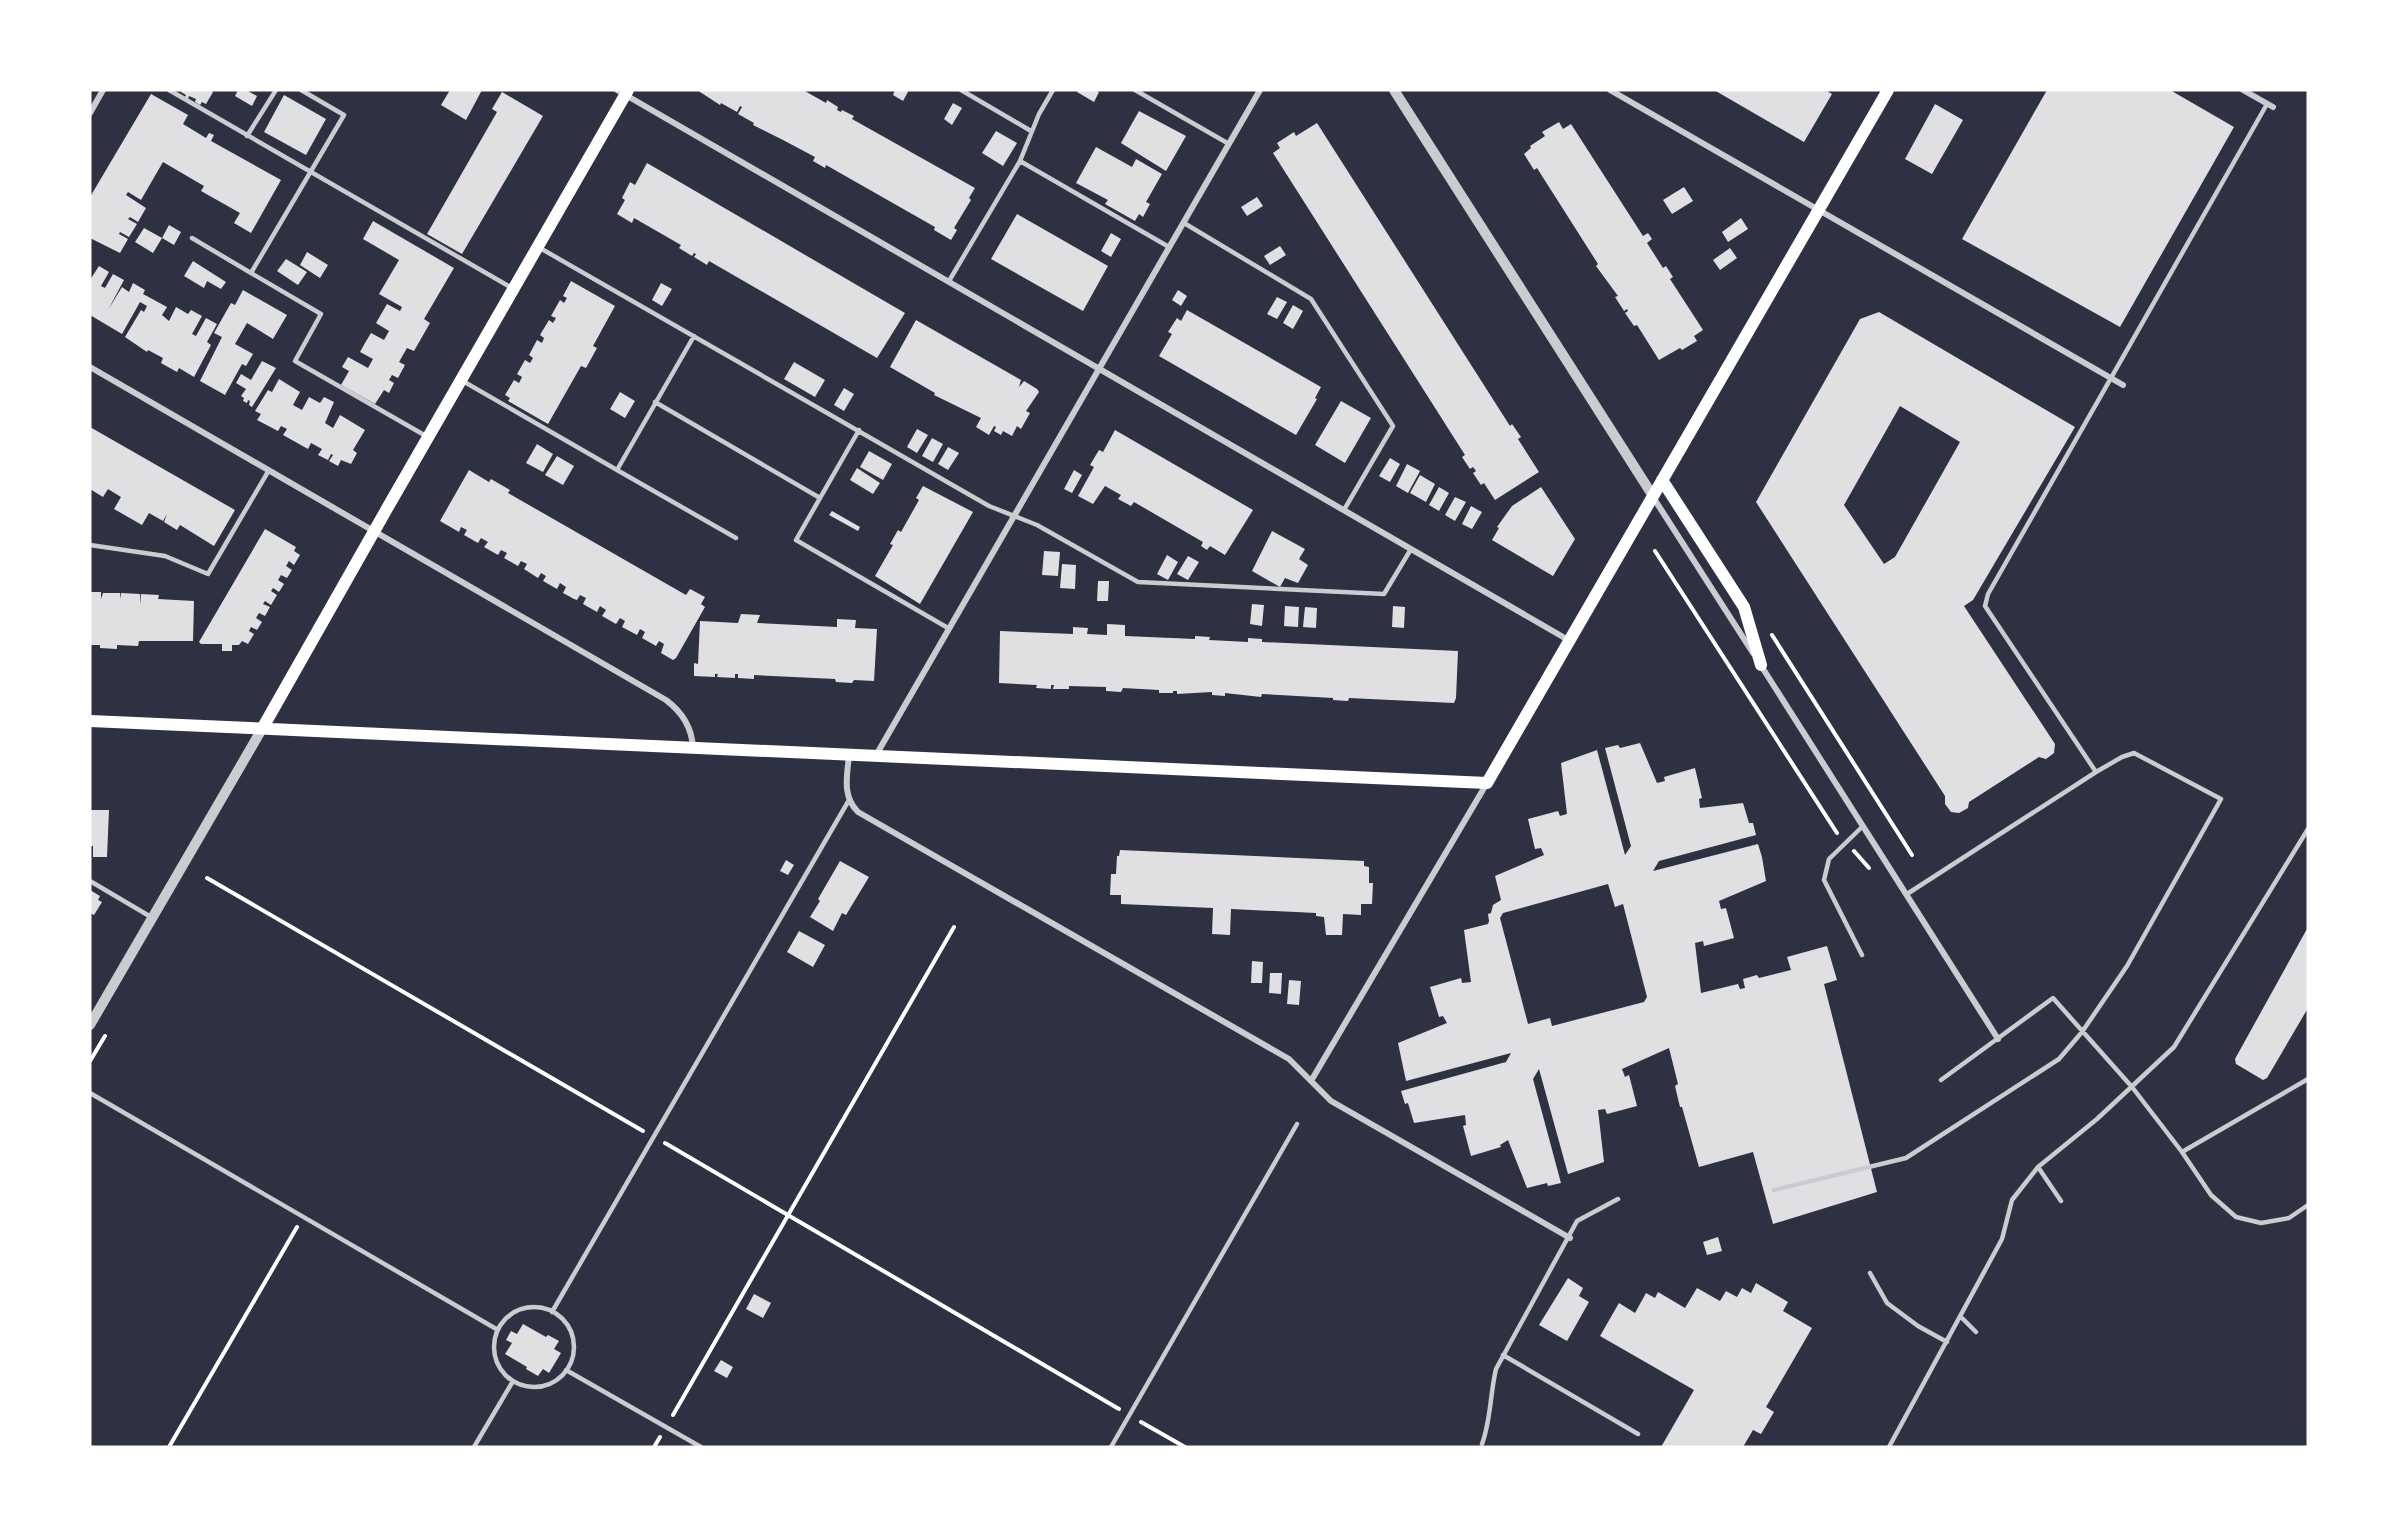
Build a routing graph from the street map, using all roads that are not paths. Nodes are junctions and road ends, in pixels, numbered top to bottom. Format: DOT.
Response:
graph roads {
  1 [pos="103,90"];
  2 [pos="169,90"];
  3 [pos="276,90"];
  4 [pos="301,90"];
  5 [pos="961,90"];
  6 [pos="1053,90"];
  7 [pos="1135,90"];
  8 [pos="1260,90"];
  9 [pos="1394,90"];
  10 [pos="1610,90"];
  11 [pos="1888,90"];
  12 [pos="2243,90"];
  13 [pos="624,92"];
  14 [pos="2253,93"];
  15 [pos="2270,105"];
  16 [pos="90,113"];
  17 [pos="1032,131"];
  18 [pos="247,136"];
  19 [pos="1229,144"];
  20 [pos="1020,161"];
  21 [pos="310,173"];
  22 [pos="1819,210"];
  23 [pos="1184,223"];
  24 [pos="192,238"];
  25 [pos="538,247"];
  26 [pos="1169,247"];
  27 [pos="250,273"];
  28 [pos="949,280"];
  29 [pos="513,288"];
  30 [pos="694,336"];
  31 [pos="90,367"];
  32 [pos="1099,369"];
  33 [pos="2112,378"];
  34 [pos="461,380"];
  35 [pos="2123,385"];
  36 [pos="655,402"];
  37 [pos="859,430"];
  38 [pos="428,437"];
  39 [pos="269,470"];
  40 [pos="617,470"];
  41 [pos="1662,480"];
  42 [pos="1653,496"];
  43 [pos="820,498"];
  44 [pos="1344,510"];
  45 [pos="1013,515"];
  46 [pos="374,531"];
  47 [pos="736,538"];
  48 [pos="90,545"];
  49 [pos="1411,549"];
  50 [pos="948,628"];
  51 [pos="1570,641"];
  52 [pos="1761,665"];
  53 [pos="90,721"];
  54 [pos="262,729"];
  55 [pos="693,748"];
  56 [pos="849,756"];
  57 [pos="874,757"];
  58 [pos="2096,772"];
  59 [pos="1487,783"];
  60 [pos="849,800"];
  61 [pos="1863,826"];
  62 [pos="2308,829"];
  63 [pos="90,881"];
  64 [pos="1907,894"];
  65 [pos="153,918"];
  66 [pos="1862,955"];
  67 [pos="90,1025"];
  68 [pos="2082,1032"];
  69 [pos="1998,1040"];
  70 [pos="2308,1079"];
  71 [pos="1941,1080"];
  72 [pos="1311,1081"];
  73 [pos="2132,1087"];
  74 [pos="90,1093"];
  75 [pos="1298,1124"];
  76 [pos="2182,1152"];
  77 [pos="2038,1167"];
  78 [pos="1774,1190"];
  79 [pos="1618,1199"];
  80 [pos="2061,1201"];
  81 [pos="2308,1205"];
  82 [pos="1570,1238"];
  83 [pos="1870,1273"];
  84 [pos="552,1312"];
  85 [pos="1960,1317"];
  86 [pos="498,1330"];
  87 [pos="1976,1332"];
  88 [pos="1947,1342"];
  89 [pos="1503,1355"];
  90 [pos="567,1370"];
  91 [pos="513,1381"];
  92 [pos="1638,1434"];
  93 [pos="1482,1444"];
  94 [pos="474,1447"];
  95 [pos="701,1447"];
  96 [pos="1111,1447"];
  97 [pos="1889,1447"];
  1 -- 16 [label="street"];
  2 -- 18 [label="lane"];
  3 -- 18 [label="lane"];
  4 -- 21 [label="lane"];
  5 -- 17 [label="lane"];
  6 -- 17 [label="lane"];
  7 -- 19 [label="lane"];
  8 -- 19 [label="street"];
  9 -- 42 [label="street"];
  10 -- 22 [label="street"];
  11 -- 22 [label="main road"];
  12 -- 14 [label="street"];
  13 -- 25 [label="main road"];
  13 -- 28 [label="street"];
  14 -- 15 [label="street"];
  15 -- 33 [label="lane"];
  17 -- 20 [label="lane"];
  18 -- 21 [label="lane"];
  19 -- 23 [label="street"];
  20 -- 26 [label="lane"];
  20 -- 28 [label="lane"];
  21 -- 27 [label="lane"];
  21 -- 29 [label="lane"];
  22 -- 33 [label="street"];
  22 -- 41 [label="main road"];
  23 -- 26 [label="street"];
  23 -- 44 [label="lane"];
  24 -- 27 [label="lane"];
  25 -- 29 [label="main road"];
  25 -- 30 [label="lane"];
  26 -- 32 [label="street"];
  27 -- 38 [label="lane"];
  28 -- 32 [label="street"];
  29 -- 34 [label="main road"];
  30 -- 36 [label="lane"];
  30 -- 37 [label="lane"];
  31 -- 39 [label="street"];
  32 -- 44 [label="street"];
  32 -- 45 [label="street"];
  33 -- 35 [label="street"];
  33 -- 58 [label="lane"];
  34 -- 38 [label="main road"];
  34 -- 40 [label="lane"];
  36 -- 40 [label="lane"];
  36 -- 43 [label="lane"];
  37 -- 43 [label="lane"];
  37 -- 45 [label="lane"];
  38 -- 46 [label="main road"];
  39 -- 46 [label="street"];
  39 -- 48 [label="lane"];
  40 -- 47 [label="lane"];
  41 -- 42 [label="main road"];
  41 -- 52 [label="main road"];
  42 -- 51 [label="main road"];
  42 -- 52 [label="street"];
  43 -- 50 [label="lane"];
  44 -- 49 [label="street"];
  45 -- 49 [label="lane"];
  45 -- 50 [label="street"];
  46 -- 54 [label="main road"];
  46 -- 55 [label="street"];
  49 -- 51 [label="street"];
  50 -- 57 [label="street"];
  51 -- 59 [label="main road"];
  52 -- 61 [label="street"];
  53 -- 54 [label="main road"];
  54 -- 55 [label="main road"];
  54 -- 65 [label="street"];
  55 -- 56 [label="main road"];
  56 -- 57 [label="main road"];
  56 -- 60 [label="street"];
  57 -- 59 [label="main road"];
  58 -- 64 [label="lane"];
  58 -- 68 [label="lane"];
  59 -- 72 [label="street"];
  60 -- 72 [label="street"];
  60 -- 84 [label="lane"];
  61 -- 64 [label="street"];
  61 -- 66 [label="lane"];
  62 -- 73 [label="lane"];
  63 -- 65 [label="lane"];
  64 -- 69 [label="street"];
  65 -- 67 [label="street"];
  68 -- 69 [label="lane"];
  68 -- 73 [label="lane"];
  68 -- 78 [label="lane"];
  69 -- 71 [label="lane"];
  70 -- 76 [label="lane"];
  72 -- 82 [label="street"];
  73 -- 76 [label="lane"];
  73 -- 77 [label="lane"];
  74 -- 86 [label="lane"];
  75 -- 96 [label="lane"];
  76 -- 81 [label="lane"];
  77 -- 80 [label="lane"];
  77 -- 85 [label="lane"];
  79 -- 82 [label="lane"];
  82 -- 89 [label="lane"];
  83 -- 88 [label="lane"];
  84 -- 86 [label="lane"];
  84 -- 90 [label="lane"];
  85 -- 87 [label="lane"];
  85 -- 88 [label="lane"];
  86 -- 91 [label="lane"];
  88 -- 97 [label="lane"];
  89 -- 92 [label="lane"];
  89 -- 93 [label="lane"];
  90 -- 91 [label="lane"];
  90 -- 95 [label="lane"];
  91 -- 94 [label="lane"];
}
